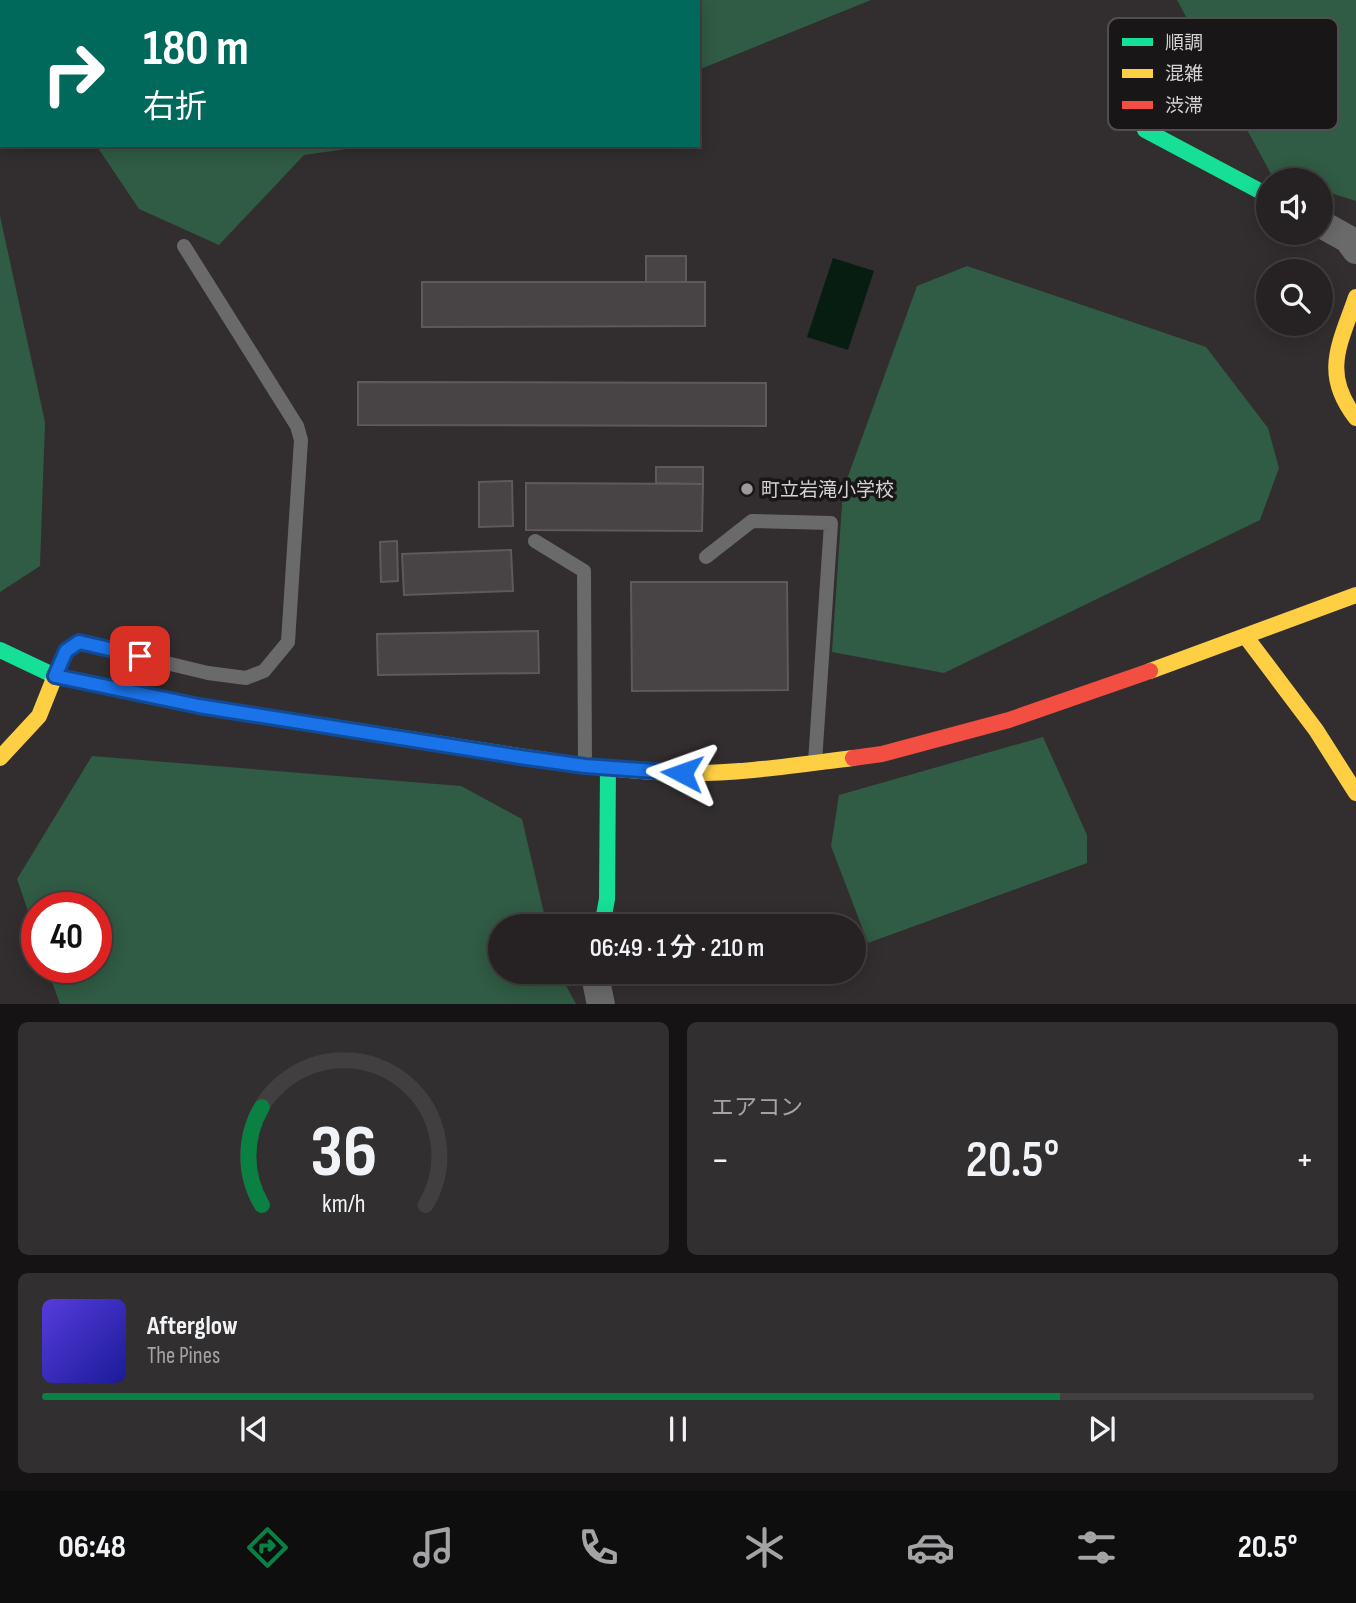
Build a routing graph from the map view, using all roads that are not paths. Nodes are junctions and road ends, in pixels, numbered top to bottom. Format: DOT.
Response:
graph roads {
  1 [pos="1145,130"];
  2 [pos="1256,189"];
  3 [pos="1333,231"];
  4 [pos="184,246"];
  5 [pos="1356,250"];
  6 [pos="1356,297"];
  7 [pos="1356,418"];
  8 [pos="536,541"];
  9 [pos="706,556"];
  10 [pos="1356,596"];
  11 [pos="1246,636"];
  12 [pos="0,650"];
  13 [pos="55,676"];
  14 [pos="0,758"];
  15 [pos="815,764"];
  16 [pos="585,766"];
  17 [pos="608,767"];
  18 [pos="1356,793"];
  19 [pos="604,914"];
  20 [pos="597,984"];
  21 [pos="601,1004"];
  1 -- 2 [label="street"];
  3 -- 5 [label="street"];
  4 -- 13 [label="lane"];
  6 -- 7 [label="street"];
  8 -- 16 [label="lane"];
  9 -- 15 [label="lane"];
  10 -- 11 [label="street"];
  11 -- 15 [label="street"];
  11 -- 18 [label="street"];
  12 -- 13 [label="street"];
  13 -- 14 [label="street"];
  13 -- 16 [label="street"];
  15 -- 17 [label="street"];
  16 -- 17 [label="street"];
  17 -- 19 [label="street"];
  20 -- 21 [label="street"];
}
